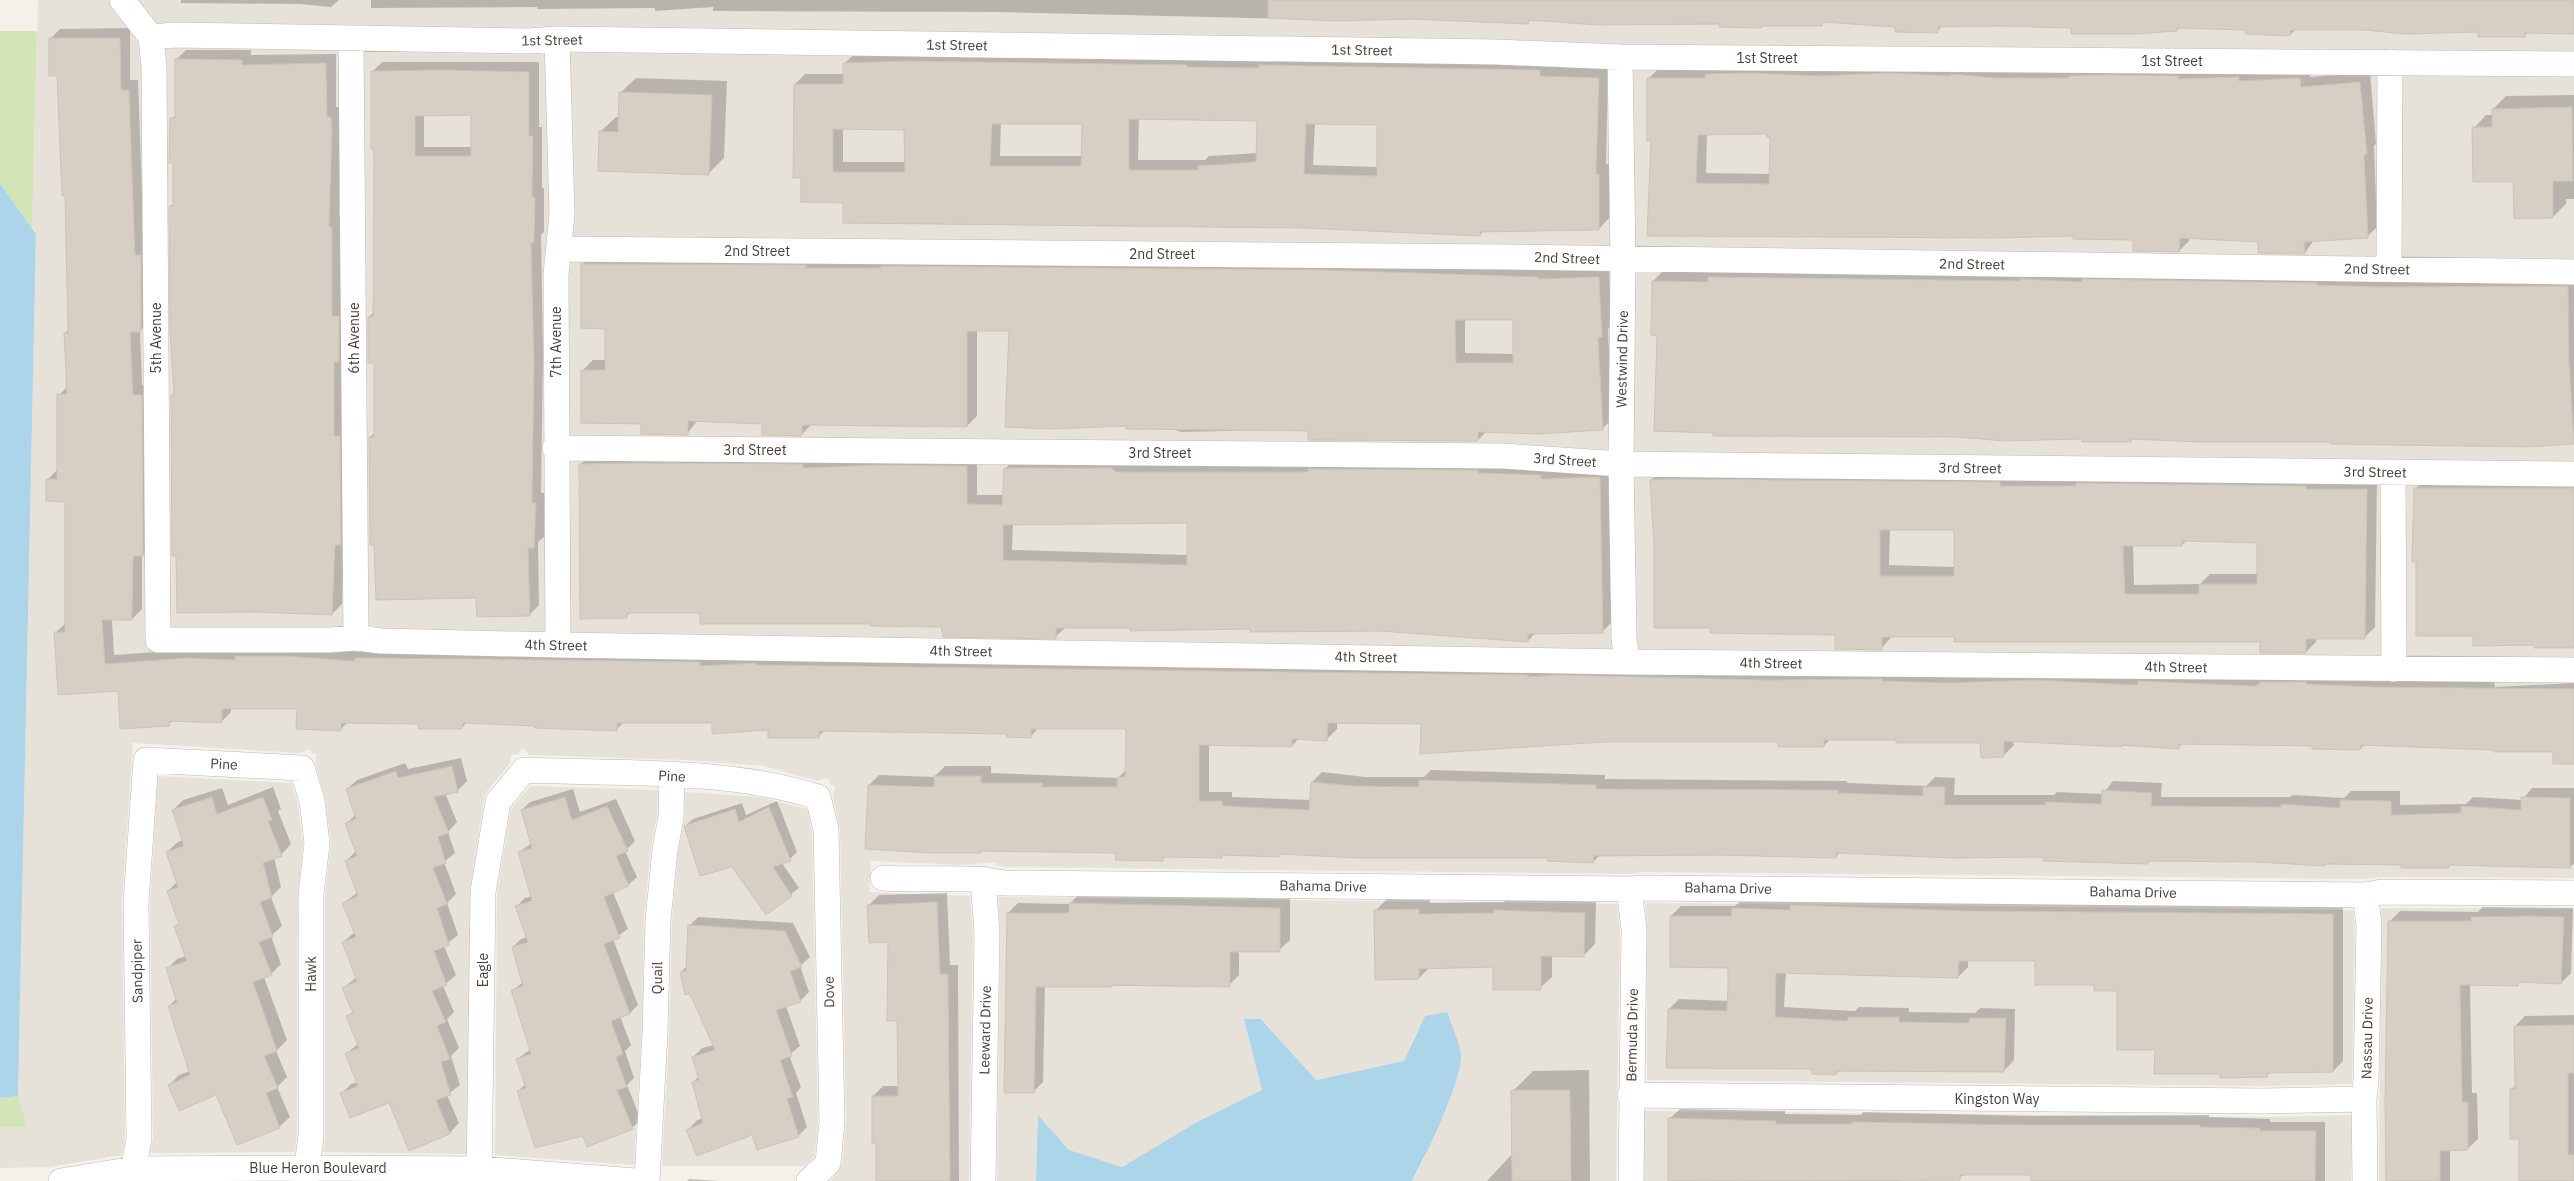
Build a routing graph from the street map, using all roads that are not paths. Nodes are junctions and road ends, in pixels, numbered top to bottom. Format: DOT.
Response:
graph roads {
  1 [pos="122,0"];
  2 [pos="151,37"];
  3 [pos="351,38"];
  4 [pos="557,39"];
  5 [pos="1620,57"];
  6 [pos="2390,62"];
  7 [pos="2574,64"];
  8 [pos="560,249"];
  9 [pos="1623,260"];
  10 [pos="2389,269"];
  11 [pos="2574,272"];
  12 [pos="555,448"];
  13 [pos="1621,464"];
  14 [pos="2393,472"];
  15 [pos="2574,474"];
  16 [pos="356,638"];
  17 [pos="158,640"];
  18 [pos="558,645"];
  19 [pos="1627,662"];
  20 [pos="2394,669"];
  21 [pos="2574,670"];
  22 [pos="146,760"];
  23 [pos="302,768"];
  24 [pos="524,770"];
  25 [pos="672,775"];
  26 [pos="818,797"];
  27 [pos="883,878"];
  28 [pos="984,879"];
  29 [pos="1629,889"];
  30 [pos="2574,893"];
  31 [pos="2365,895"];
  32 [pos="1630,1095"];
  33 [pos="2364,1099"];
  34 [pos="306,1174"];
  35 [pos="132,1175"];
  36 [pos="480,1175"];
  37 [pos="61,1181"];
  38 [pos="635,1181"];
  39 [pos="647,1181"];
  40 [pos="810,1181"];
  41 [pos="982,1181"];
  42 [pos="1631,1181"];
  43 [pos="2365,1181"];
  1 -- 2 [label="street"];
  2 -- 3 [label="street, 1st Street"];
  2 -- 17 [label="street, 5th Avenue"];
  3 -- 4 [label="street, 1st Street"];
  3 -- 16 [label="street, 6th Avenue"];
  4 -- 5 [label="street, 1st Street"];
  4 -- 8 [label="street, 7th Avenue"];
  5 -- 6 [label="street, 1st Street"];
  5 -- 9 [label="street, Westwind Drive"];
  6 -- 7 [label="street, 1st Street"];
  6 -- 10 [label="street"];
  8 -- 9 [label="street, 2nd Street"];
  8 -- 12 [label="street, 7th Avenue"];
  9 -- 10 [label="street, 2nd Street"];
  9 -- 13 [label="street, Westwind Drive"];
  10 -- 11 [label="street, 2nd Street"];
  12 -- 13 [label="street, 3rd Street"];
  12 -- 18 [label="street, 7th Avenue"];
  13 -- 14 [label="street, 3rd Street"];
  13 -- 19 [label="street, Westwind Drive"];
  14 -- 15 [label="street, 3rd Street"];
  14 -- 20 [label="street"];
  16 -- 17 [label="street, 4th Street"];
  16 -- 18 [label="street, 4th Street"];
  18 -- 19 [label="street, 4th Street"];
  19 -- 20 [label="street, 4th Street"];
  20 -- 21 [label="street, 4th Street"];
  22 -- 23 [label="street, Pine"];
  22 -- 35 [label="street, Sandpiper"];
  23 -- 34 [label="street, Hawk"];
  24 -- 25 [label="street, Pine"];
  24 -- 36 [label="street, Eagle"];
  25 -- 26 [label="street, Pine"];
  25 -- 39 [label="street, Quail"];
  26 -- 40 [label="street, Dove"];
  27 -- 28 [label="street, Bahama Drive"];
  28 -- 29 [label="street, Bahama Drive"];
  28 -- 41 [label="street, Leeward Drive"];
  29 -- 31 [label="street, Bahama Drive"];
  29 -- 32 [label="street, Bermuda Drive"];
  30 -- 31 [label="street, Bahama Drive"];
  31 -- 33 [label="street, Nassau Drive"];
  32 -- 33 [label="street, Kingston Way"];
  32 -- 42 [label="street, Bermuda Drive"];
  33 -- 43 [label="street, Nassau Drive"];
  34 -- 35 [label="street, Blue Heron Boulevard"];
  34 -- 36 [label="street, Blue Heron Boulevard"];
  35 -- 37 [label="street, Blue Heron Boulevard"];
  36 -- 38 [label="street, Blue Heron Boulevard"];
}
